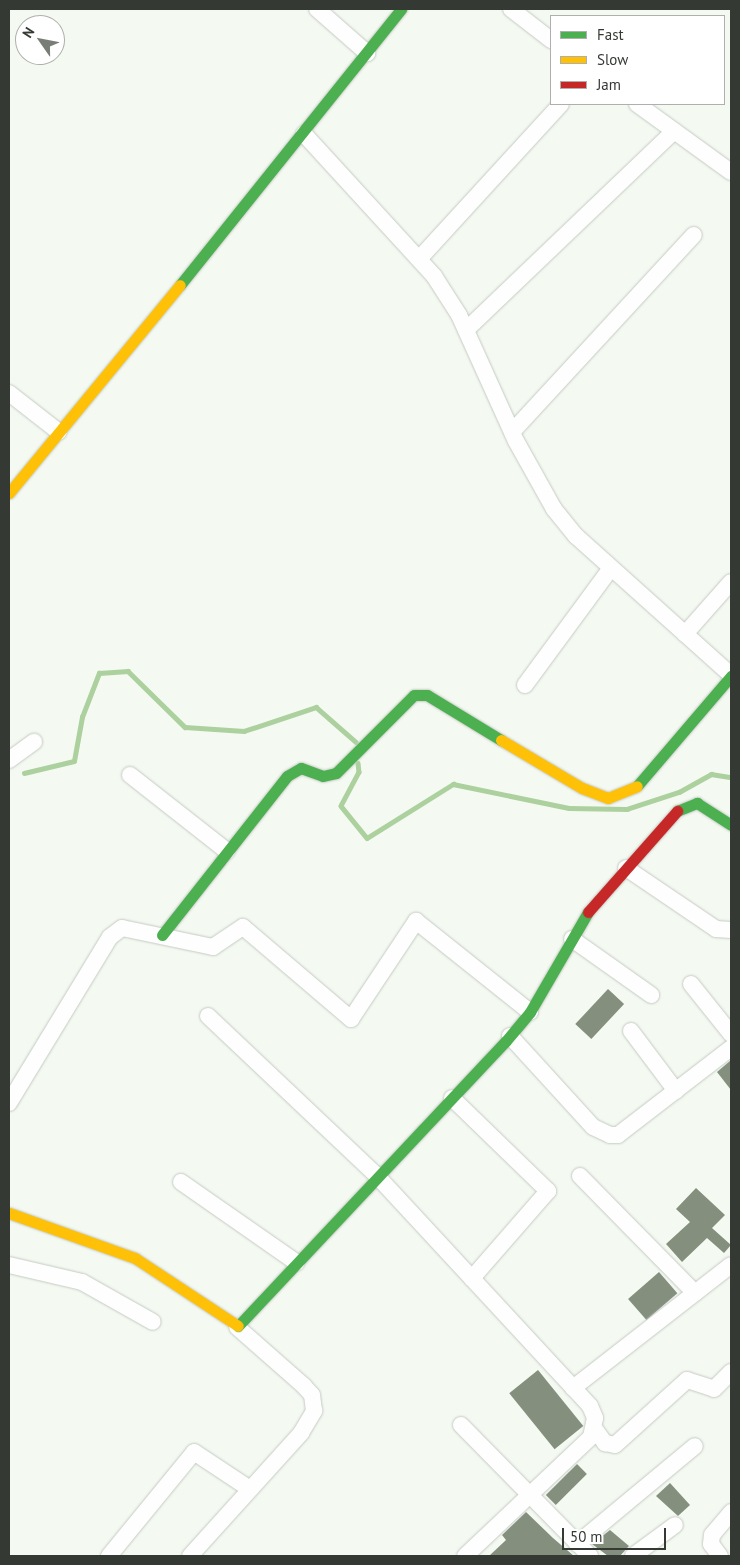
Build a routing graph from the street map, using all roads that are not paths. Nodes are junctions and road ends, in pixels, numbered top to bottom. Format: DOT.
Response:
graph roads {
  1 [pos="317,9"];
  2 [pos="402,9"];
  3 [pos="511,9"];
  4 [pos="550,39"];
  5 [pos="367,53"];
  6 [pos="560,105"];
  7 [pos="638,105"];
  8 [pos="674,130"];
  9 [pos="304,134"];
  10 [pos="731,172"];
  11 [pos="694,235"];
  12 [pos="419,259"];
  13 [pos="466,330"];
  14 [pos="9,393"];
  15 [pos="59,432"];
  16 [pos="512,432"];
  17 [pos="9,493"];
  18 [pos="611,568"];
  19 [pos="731,582"];
  20 [pos="685,634"];
  21 [pos="731,676"];
  22 [pos="525,685"];
  23 [pos="34,742"];
  24 [pos="9,760"];
  25 [pos="130,775"];
  26 [pos="731,825"];
  27 [pos="227,851"];
  28 [pos="626,868"];
  29 [pos="731,930"];
  30 [pos="162,935"];
  31 [pos="572,939"];
  32 [pos="691,984"];
  33 [pos="651,995"];
  34 [pos="530,1012"];
  35 [pos="208,1016"];
  36 [pos="631,1031"];
  37 [pos="731,1034"];
  38 [pos="510,1036"];
  39 [pos="731,1048"];
  40 [pos="676,1091"];
  41 [pos="452,1098"];
  42 [pos="9,1103"];
  43 [pos="580,1176"];
  44 [pos="378,1177"];
  45 [pos="181,1182"];
  46 [pos="9,1213"];
  47 [pos="297,1263"];
  48 [pos="9,1265"];
  49 [pos="731,1265"];
  50 [pos="472,1278"];
  51 [pos="694,1293"];
  52 [pos="153,1322"];
  53 [pos="237,1328"];
  54 [pos="731,1372"];
  55 [pos="574,1388"];
  56 [pos="461,1425"];
  57 [pos="594,1428"];
  58 [pos="695,1446"];
  59 [pos="250,1489"];
  60 [pos="526,1493"];
  61 [pos="731,1512"];
  62 [pos="675,1525"];
  63 [pos="577,1544"];
  64 [pos="109,1556"];
  65 [pos="190,1556"];
  66 [pos="465,1556"];
  67 [pos="590,1556"];
  68 [pos="633,1556"];
  69 [pos="720,1556"];
  1 -- 5 [label="street"];
  2 -- 5 [label="street"];
  3 -- 4 [label="street"];
  5 -- 9 [label="street"];
  6 -- 12 [label="street"];
  7 -- 8 [label="street"];
  8 -- 10 [label="street"];
  8 -- 13 [label="street"];
  9 -- 12 [label="street"];
  9 -- 15 [label="street"];
  11 -- 16 [label="street"];
  12 -- 13 [label="street"];
  13 -- 16 [label="street"];
  14 -- 15 [label="street"];
  15 -- 17 [label="street"];
  16 -- 18 [label="street"];
  18 -- 20 [label="street"];
  18 -- 22 [label="street"];
  19 -- 20 [label="street"];
  20 -- 21 [label="street"];
  21 -- 27 [label="street"];
  23 -- 24 [label="street"];
  25 -- 27 [label="street"];
  26 -- 28 [label="street"];
  27 -- 30 [label="street"];
  28 -- 29 [label="street"];
  28 -- 31 [label="street"];
  30 -- 34 [label="street"];
  30 -- 42 [label="street"];
  31 -- 33 [label="street"];
  31 -- 34 [label="street"];
  32 -- 37 [label="street"];
  34 -- 38 [label="street"];
  35 -- 44 [label="street"];
  36 -- 40 [label="street"];
  38 -- 40 [label="street"];
  38 -- 41 [label="street"];
  39 -- 40 [label="street"];
  41 -- 44 [label="street"];
  41 -- 50 [label="street"];
  43 -- 51 [label="street"];
  44 -- 47 [label="street"];
  44 -- 50 [label="street"];
  45 -- 47 [label="street"];
  46 -- 53 [label="street"];
  47 -- 53 [label="street"];
  48 -- 52 [label="street"];
  49 -- 51 [label="street"];
  50 -- 55 [label="street"];
  51 -- 55 [label="street"];
  53 -- 59 [label="street"];
  54 -- 57 [label="street"];
  55 -- 57 [label="street"];
  56 -- 60 [label="street"];
  57 -- 60 [label="street"];
  58 -- 63 [label="street"];
  59 -- 64 [label="street"];
  59 -- 65 [label="street"];
  60 -- 63 [label="street"];
  60 -- 66 [label="street"];
  61 -- 69 [label="street"];
  62 -- 68 [label="street"];
  63 -- 67 [label="street"];
}
